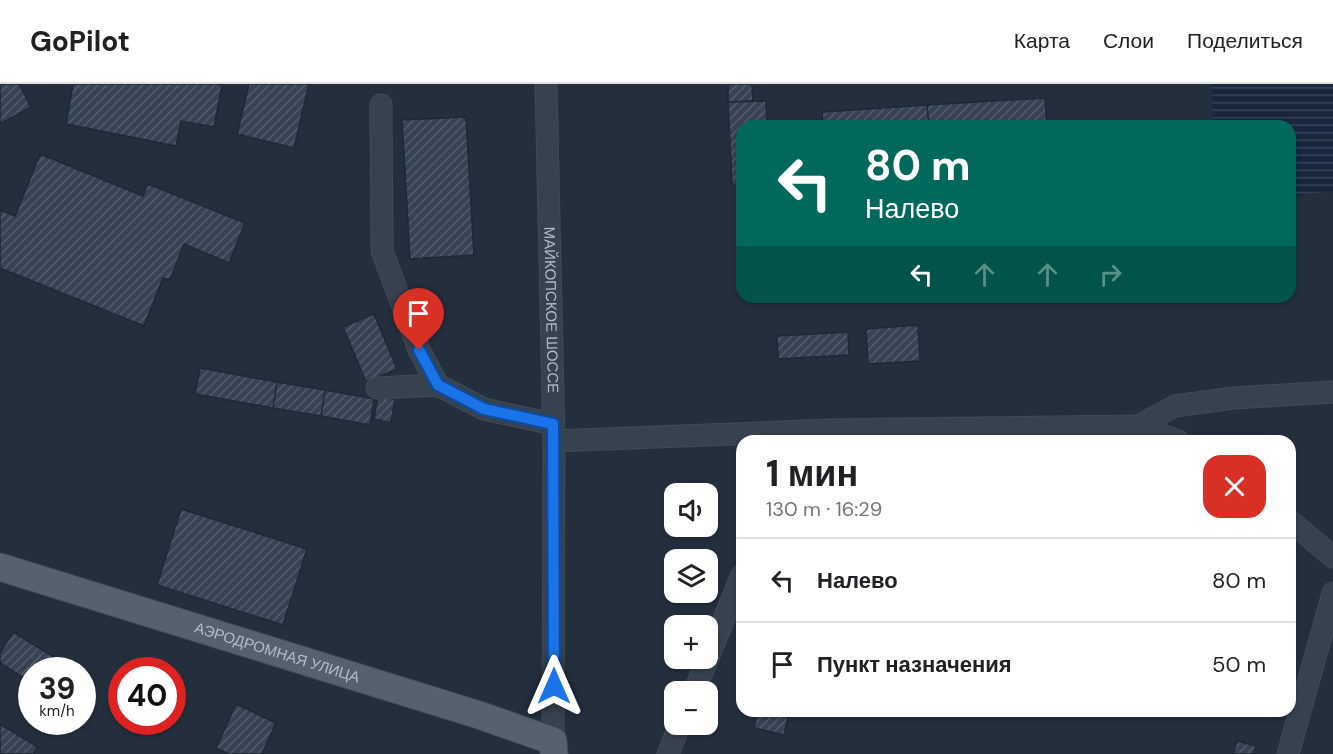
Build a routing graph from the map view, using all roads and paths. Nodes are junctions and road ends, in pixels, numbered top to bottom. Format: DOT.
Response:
graph roads {
  1 [pos="546,84"];
  2 [pos="381,105"];
  3 [pos="438,385"];
  4 [pos="377,388"];
  5 [pos="1333,392"];
  6 [pos="1138,426"];
  7 [pos="554,433"];
  8 [pos="737,435"];
  9 [pos="859,435"];
  10 [pos="1162,435"];
  11 [pos="1296,526"];
  12 [pos="1333,557"];
  13 [pos="0,567"];
  14 [pos="736,590"];
  15 [pos="1333,593"];
  16 [pos="699,681"];
  17 [pos="676,735"];
  18 [pos="554,748"];
  19 [pos="668,754"];
  20 [pos="1288,754"];
  1 -- 7 [label="street, МАЙКОПСКОЕ ШОССЕ"];
  2 -- 3 [label="street"];
  3 -- 4 [label="street"];
  3 -- 7 [label="street"];
  5 -- 6 [label="street"];
  6 -- 9 [label="street"];
  6 -- 10 [label="street"];
  7 -- 8 [label="street"];
  7 -- 18 [label="street, МАЙКОПСКОЕ ШОССЕ"];
  11 -- 12 [label="street"];
  13 -- 18 [label="main road, АЭРОДРОМНАЯ УЛИЦА"];
  14 -- 16 [label="street"];
  15 -- 20 [label="street"];
  17 -- 19 [label="street"];
}
